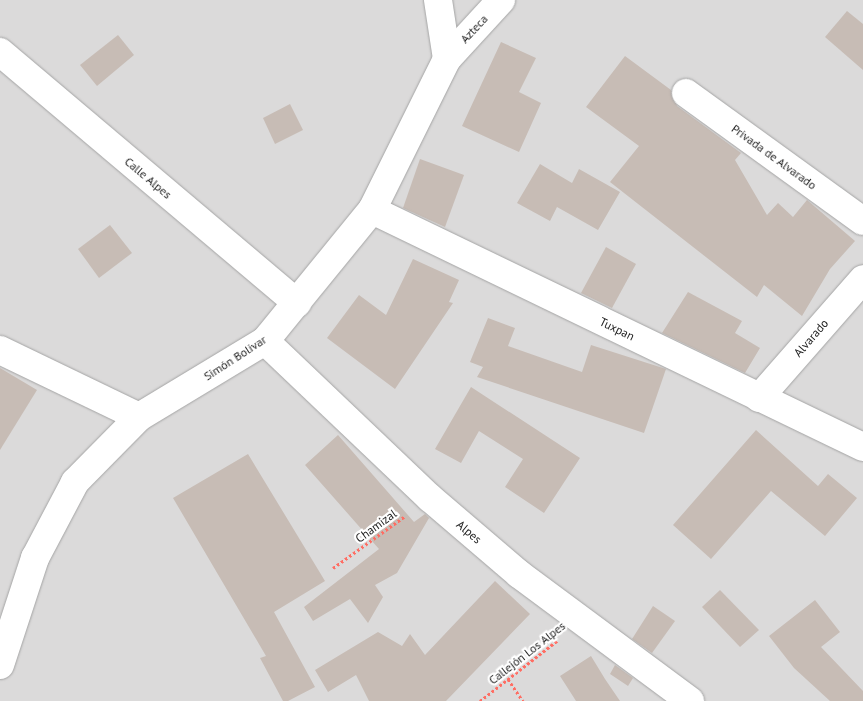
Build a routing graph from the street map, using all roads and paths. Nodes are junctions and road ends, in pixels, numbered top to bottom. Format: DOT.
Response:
graph roads {
  1 [pos="438,0"];
  2 [pos="501,0"];
  3 [pos="0,52"];
  4 [pos="447,59"];
  5 [pos="686,93"];
  6 [pos="372,210"];
  7 [pos="863,221"];
  8 [pos="863,279"];
  9 [pos="297,303"];
  10 [pos="265,341"];
  11 [pos="0,350"];
  12 [pos="759,398"];
  13 [pos="139,417"];
  14 [pos="863,447"];
  15 [pos="430,498"];
  16 [pos="333,568"];
  17 [pos="584,620"];
  18 [pos="0,665"];
  19 [pos="508,679"];
  20 [pos="480,701"];
  21 [pos="523,701"];
  22 [pos="690,701"];
  1 -- 4 [label="street"];
  2 -- 4 [label="street, Azteca"];
  3 -- 9 [label="street, Calle Alpes"];
  4 -- 6 [label="street, Simón Bolivar"];
  5 -- 7 [label="street, Privada de Alvarado"];
  6 -- 9 [label="street, Simón Bolivar"];
  6 -- 12 [label="street, Tuxpan"];
  8 -- 12 [label="street, Alvarado"];
  9 -- 10 [label="street, Simón Bolivar"];
  10 -- 13 [label="street, Simón Bolivar"];
  10 -- 15 [label="street, Alpes"];
  11 -- 13 [label="street"];
  12 -- 14 [label="street, Tuxpan"];
  13 -- 18 [label="street, Simón Bolivar"];
  15 -- 16 [label="path, Chamizal"];
  15 -- 17 [label="street, Alpes"];
  17 -- 19 [label="path, Callejón Los Alpes"];
  17 -- 22 [label="street, Alpes"];
  19 -- 20 [label="path, Callejón Los Alpes"];
  19 -- 21 [label="path"];
}
